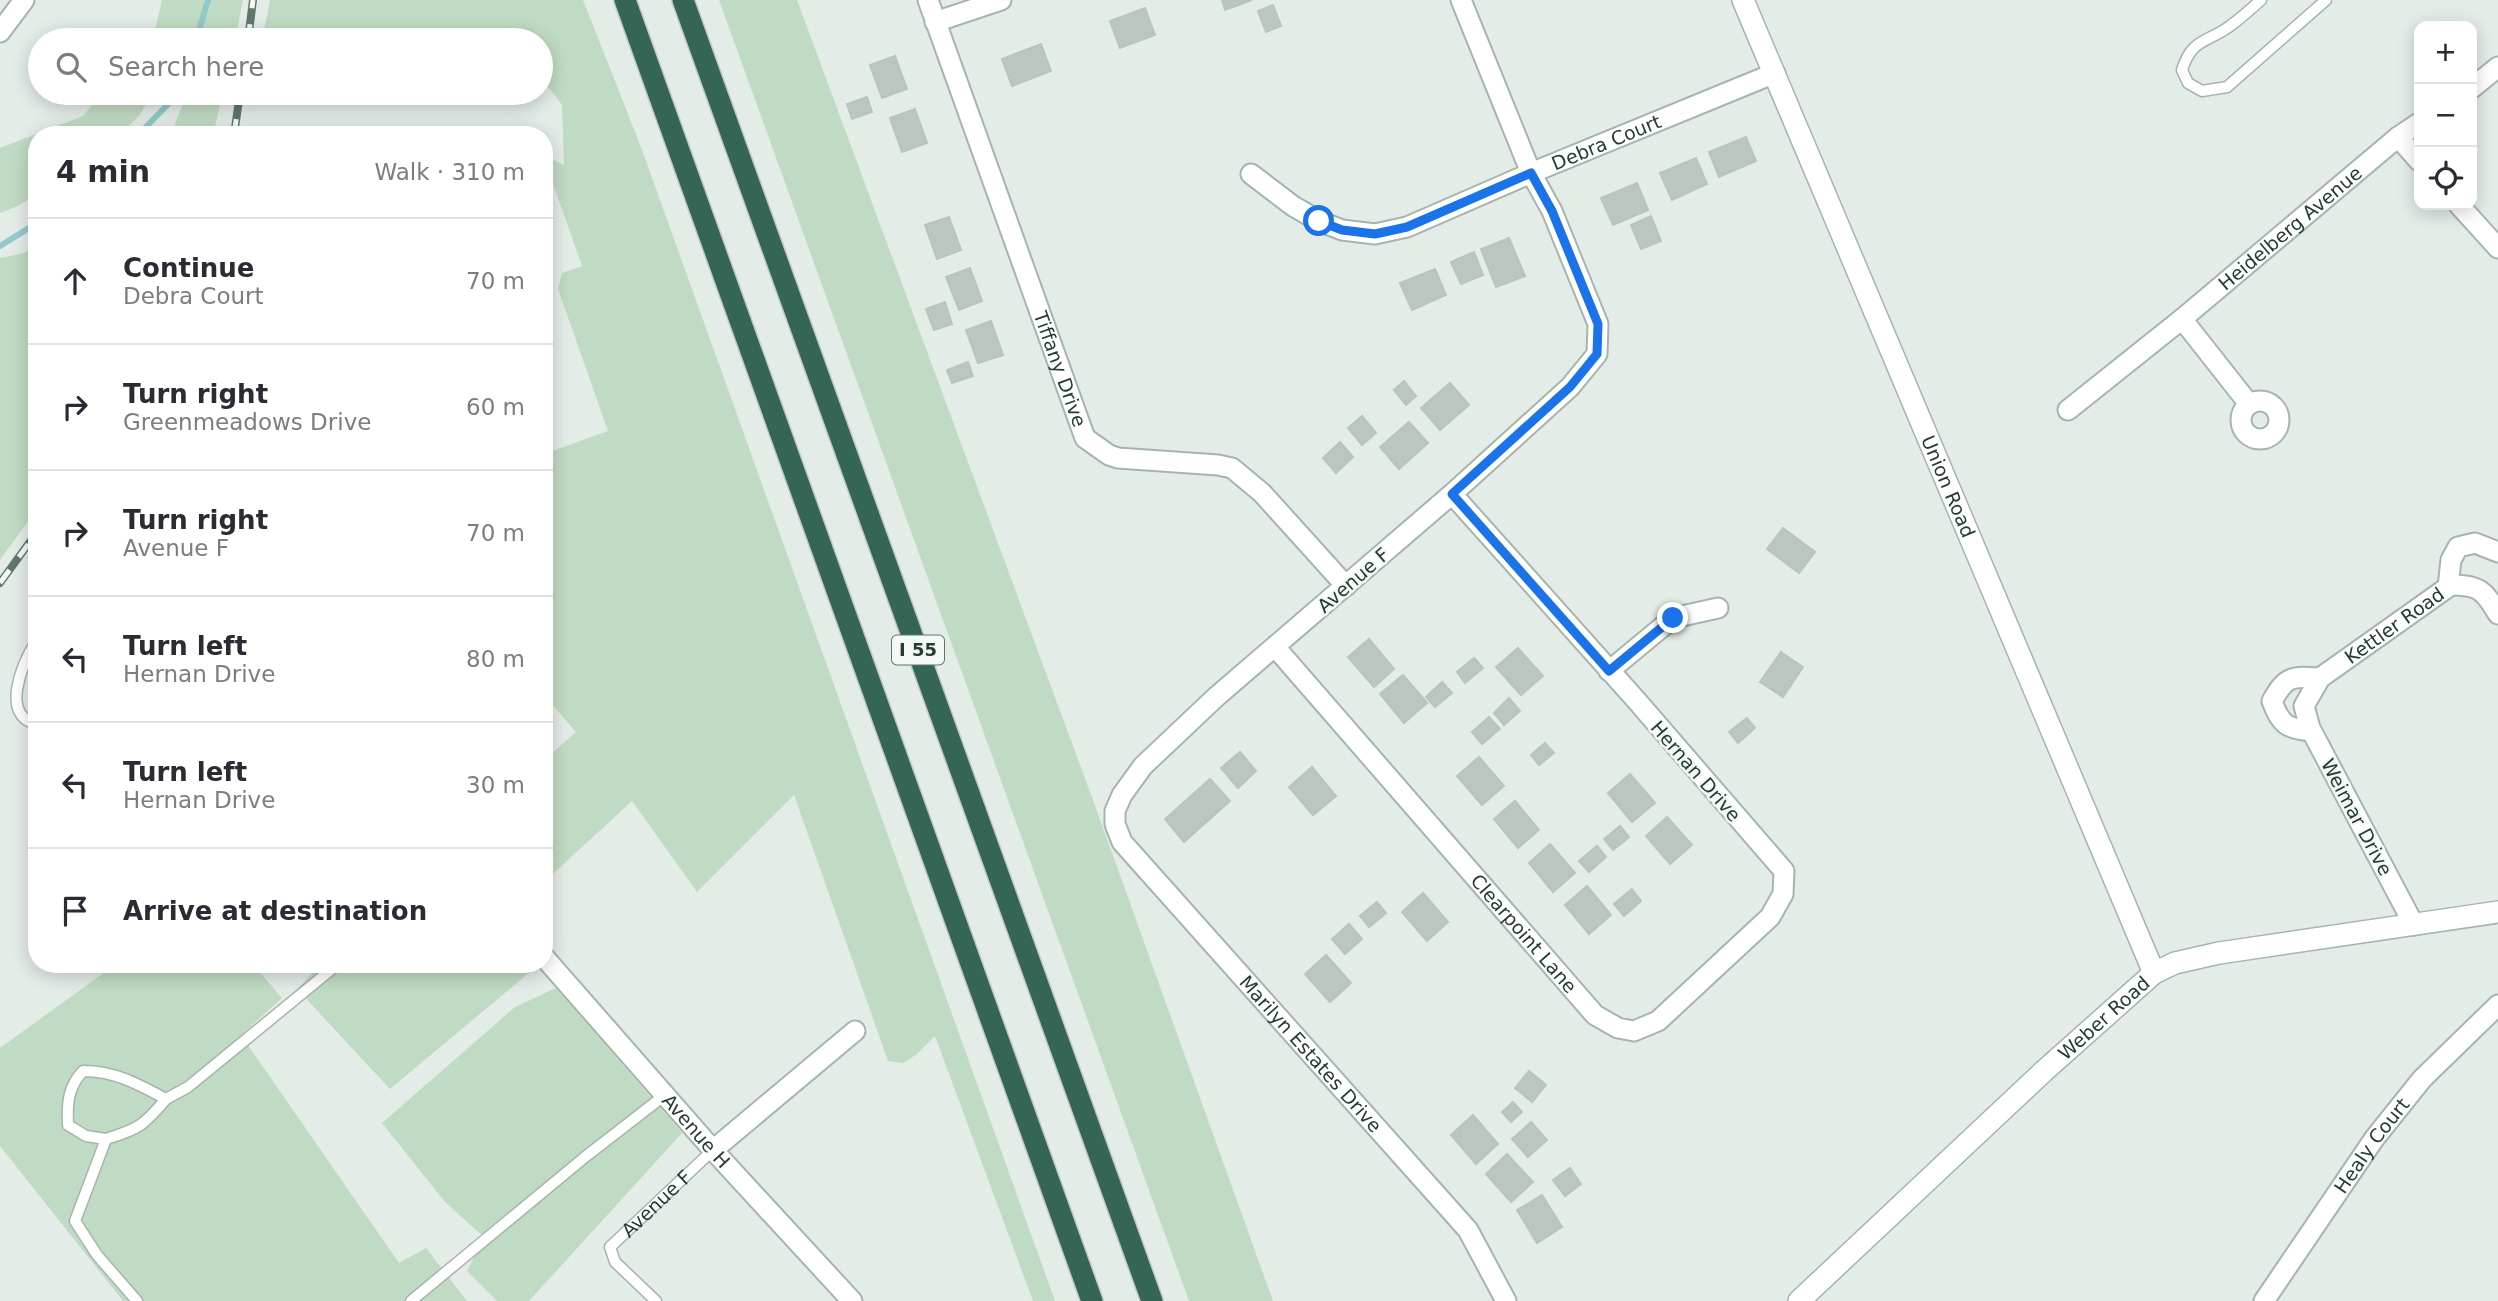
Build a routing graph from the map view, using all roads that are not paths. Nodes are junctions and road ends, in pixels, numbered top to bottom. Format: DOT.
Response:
graph roads {
  1 [pos="24,0"];
  2 [pos="625,0"];
  3 [pos="683,0"];
  4 [pos="928,0"];
  5 [pos="1001,0"];
  6 [pos="1461,0"];
  7 [pos="1743,0"];
  8 [pos="2261,0"];
  9 [pos="2326,0"];
  10 [pos="935,22"];
  11 [pos="0,32"];
  12 [pos="2498,66"];
  13 [pos="1774,73"];
  14 [pos="2477,84"];
  15 [pos="2414,126"];
  16 [pos="2398,137"];
  17 [pos="2414,155"];
  18 [pos="1531,173"];
  19 [pos="1251,174"];
  20 [pos="2464,210"];
  21 [pos="2498,248"];
  22 [pos="2182,319"];
  23 [pos="2249,404"];
  24 [pos="2068,410"];
  25 [pos="1452,494"];
  26 [pos="2498,552"];
  27 [pos="1346,586"];
  28 [pos="2448,587"];
  29 [pos="2495,600"];
  30 [pos="1718,608"];
  31 [pos="1276,648"];
  32 [pos="28,654"];
  33 [pos="1609,671"];
  34 [pos="2319,678"];
  35 [pos="2304,706"];
  36 [pos="28,722"];
  37 [pos="2311,731"];
  38 [pos="1115,811"];
  39 [pos="1784,872"];
  40 [pos="2498,912"];
  41 [pos="2414,925"];
  42 [pos="553,967"];
  43 [pos="327,973"];
  44 [pos="2154,973"];
  45 [pos="2498,1005"];
  46 [pos="855,1031"];
  47 [pos="665,1095"];
  48 [pos="166,1099"];
  49 [pos="106,1139"];
  50 [pos="713,1150"];
  51 [pos="137,1301"];
  52 [pos="411,1301"];
  53 [pos="656,1301"];
  54 [pos="852,1301"];
  55 [pos="1093,1301"];
  56 [pos="1152,1301"];
  57 [pos="1507,1301"];
  58 [pos="1799,1301"];
  59 [pos="2264,1301"];
  1 -- 11 [label="street"];
  2 -- 55 [label="highway, I 55"];
  3 -- 56 [label="highway, I 55"];
  4 -- 10 [label="street, Tiffany Drive"];
  5 -- 10 [label="street"];
  6 -- 18 [label="street"];
  7 -- 13 [label="street, Union Road"];
  8 -- 9 [label="lane"];
  10 -- 27 [label="street, Tiffany Drive"];
  12 -- 14 [label="street"];
  13 -- 18 [label="street, Debra Court"];
  13 -- 44 [label="street, Union Road"];
  15 -- 16 [label="street, Heidelberg Avenue"];
  16 -- 17 [label="street"];
  16 -- 22 [label="street, Heidelberg Avenue"];
  18 -- 19 [label="street, Debra Court"];
  18 -- 25 [label="street, Avenue F"];
  20 -- 21 [label="street"];
  22 -- 23 [label="street"];
  22 -- 24 [label="street, Heidelberg Avenue"];
  25 -- 27 [label="street, Avenue F"];
  25 -- 33 [label="street, Hernan Drive"];
  26 -- 28 [label="street"];
  27 -- 31 [label="street, Avenue F"];
  28 -- 29 [label="street, Kettler Road"];
  28 -- 34 [label="street, Kettler Road"];
  30 -- 33 [label="street"];
  31 -- 38 [label="street, Avenue F"];
  31 -- 39 [label="street, Clearpoint Lane"];
  32 -- 36 [label="lane"];
  33 -- 39 [label="street, Hernan Drive"];
  34 -- 35 [label="street, Kettler Road"];
  34 -- 37 [label="street, Kettler Road"];
  35 -- 37 [label="street, Weimar Drive"];
  37 -- 41 [label="street, Weimar Drive"];
  38 -- 57 [label="street, Marilyn Estates Drive"];
  40 -- 41 [label="street, Weber Road"];
  41 -- 44 [label="street, Weber Road"];
  42 -- 47 [label="street, Avenue H"];
  43 -- 48 [label="lane"];
  44 -- 58 [label="street, Weber Road"];
  45 -- 59 [label="street, Healy Court"];
  46 -- 50 [label="street, Avenue F"];
  47 -- 50 [label="street, Avenue H"];
  47 -- 52 [label="lane"];
  48 -- 49 [label="lane"];
  48 -- 49 [label="lane"];
  49 -- 51 [label="lane"];
  50 -- 53 [label="lane, Avenue F"];
  50 -- 54 [label="street, Avenue H"];
}
